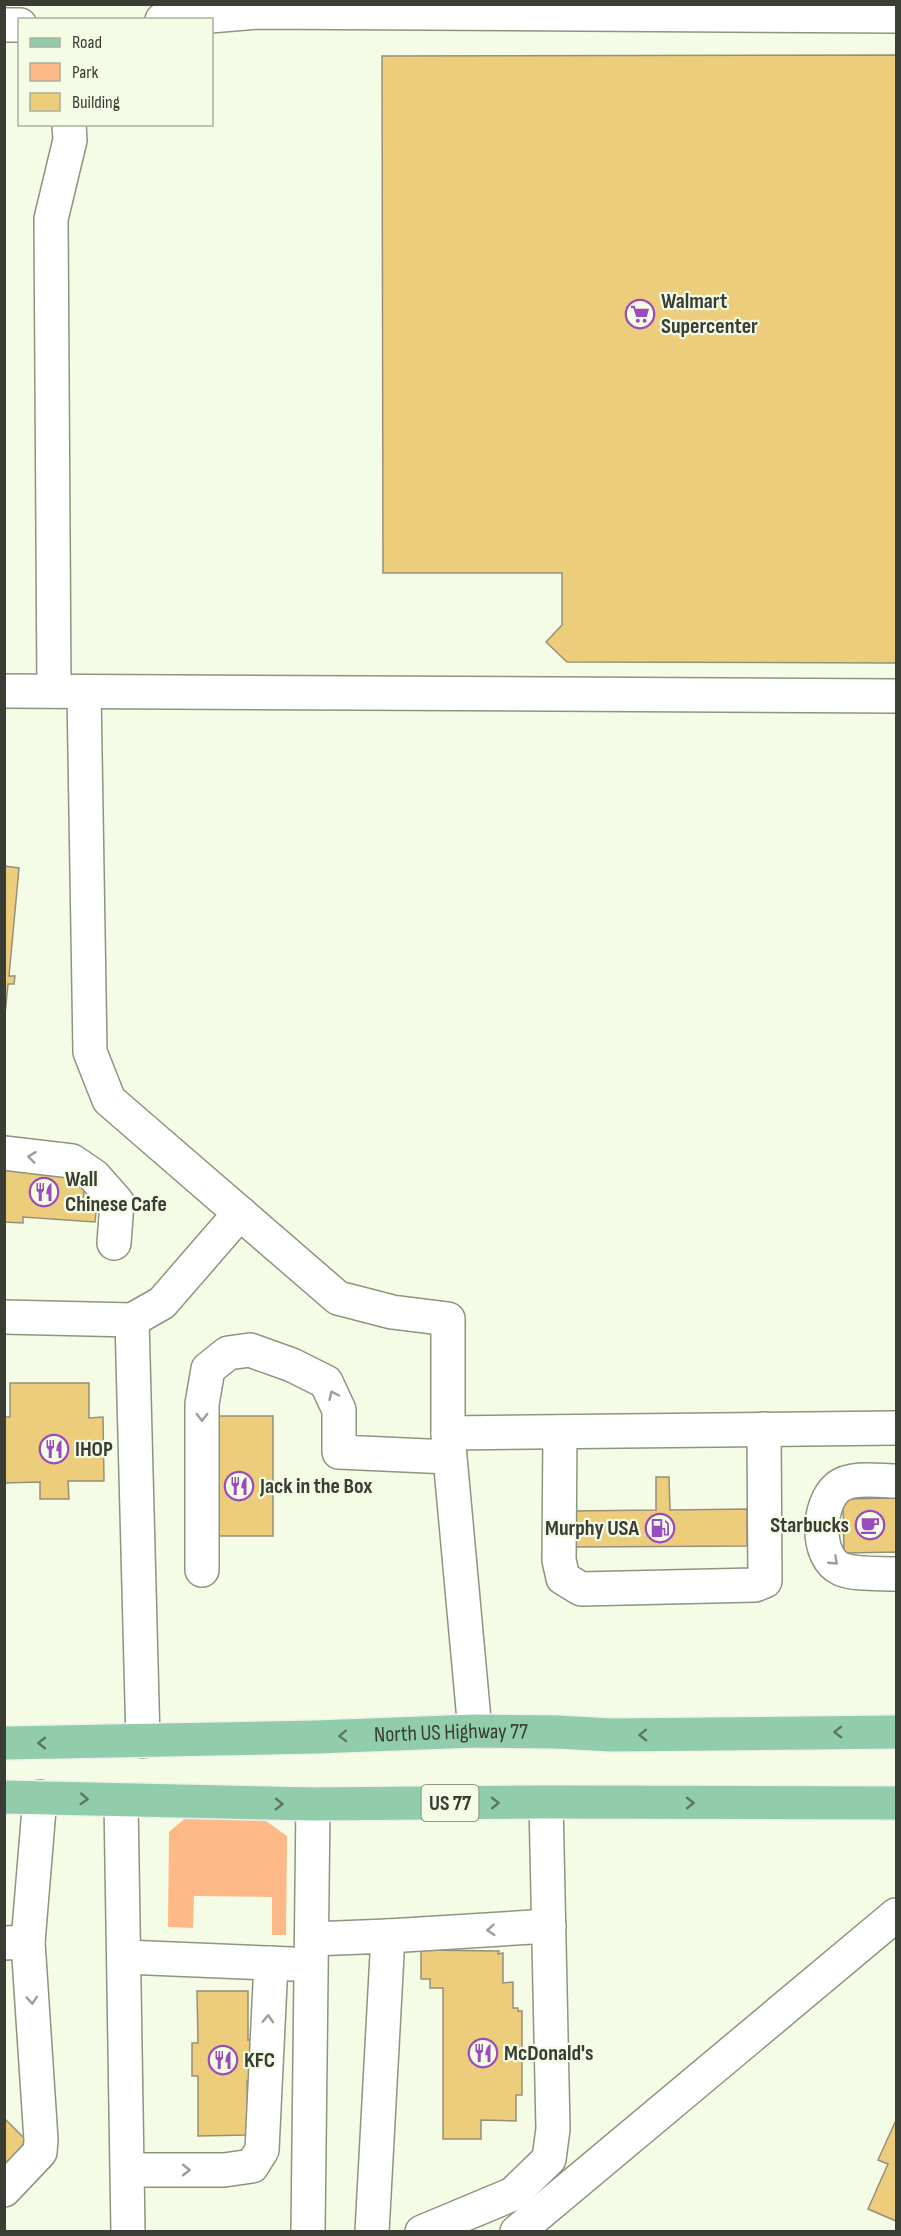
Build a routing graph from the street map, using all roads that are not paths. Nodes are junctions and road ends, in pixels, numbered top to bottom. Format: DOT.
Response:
graph roads {
  1 [pos="897,16"];
  2 [pos="186,18"];
  3 [pos="69,126"];
  4 [pos="4,691"];
  5 [pos="69,692"];
  6 [pos="897,696"];
  7 [pos="4,1153"];
  8 [pos="240,1213"];
  9 [pos="114,1244"];
  10 [pos="4,1317"];
  11 [pos="132,1320"];
  12 [pos="897,1428"];
  13 [pos="764,1429"];
  14 [pos="560,1432"];
  15 [pos="448,1445"];
  16 [pos="897,1481"];
  17 [pos="202,1570"];
  18 [pos="897,1574"];
  19 [pos="475,1731"];
  20 [pos="897,1732"];
  21 [pos="143,1741"];
  22 [pos="4,1743"];
  23 [pos="4,1797"];
  24 [pos="40,1797"];
  25 [pos="121,1801"];
  26 [pos="546,1802"];
  27 [pos="897,1803"];
  28 [pos="313,1804"];
  29 [pos="897,1916"];
  30 [pos="549,1926"];
  31 [pos="388,1936"];
  32 [pos="16,1942"];
  33 [pos="311,1952"];
  34 [pos="125,1957"];
  35 [pos="271,1964"];
  36 [pos="128,2170"];
  37 [pos="4,2190"];
  38 [pos="128,2232"];
  39 [pos="308,2232"];
  40 [pos="372,2232"];
  41 [pos="422,2232"];
  42 [pos="517,2232"];
  1 -- 2 [label="lane"];
  3 -- 5 [label="lane"];
  4 -- 5 [label="lane"];
  5 -- 6 [label="lane"];
  5 -- 8 [label="lane"];
  9 -- 7 [label="lane, one-way"];
  8 -- 11 [label="lane"];
  8 -- 15 [label="lane"];
  10 -- 11 [label="lane"];
  11 -- 21 [label="lane"];
  12 -- 13 [label="lane"];
  13 -- 14 [label="lane"];
  13 -- 14 [label="lane"];
  14 -- 15 [label="lane"];
  15 -- 17 [label="lane, one-way"];
  15 -- 19 [label="lane"];
  16 -- 18 [label="lane, one-way"];
  20 -- 19 [label="main road, North US Highway 77, one-way"];
  19 -- 21 [label="main road, North US Highway 77, one-way"];
  21 -- 22 [label="main road, North US Highway 77, one-way"];
  23 -- 24 [label="main road, US 77"];
  24 -- 25 [label="main road, US 77, one-way"];
  24 -- 32 [label="lane"];
  25 -- 28 [label="main road, US 77, one-way"];
  25 -- 34 [label="lane"];
  26 -- 27 [label="main road, US 77, one-way"];
  28 -- 26 [label="main road, US 77, one-way"];
  26 -- 30 [label="lane"];
  28 -- 33 [label="lane"];
  29 -- 42 [label="lane"];
  30 -- 31 [label="lane, one-way"];
  30 -- 41 [label="lane"];
  31 -- 33 [label="lane"];
  31 -- 40 [label="lane"];
  32 -- 37 [label="lane, one-way"];
  33 -- 35 [label="lane"];
  33 -- 39 [label="lane"];
  34 -- 35 [label="lane"];
  34 -- 36 [label="lane"];
  36 -- 35 [label="lane, one-way"];
  36 -- 38 [label="lane"];
}
